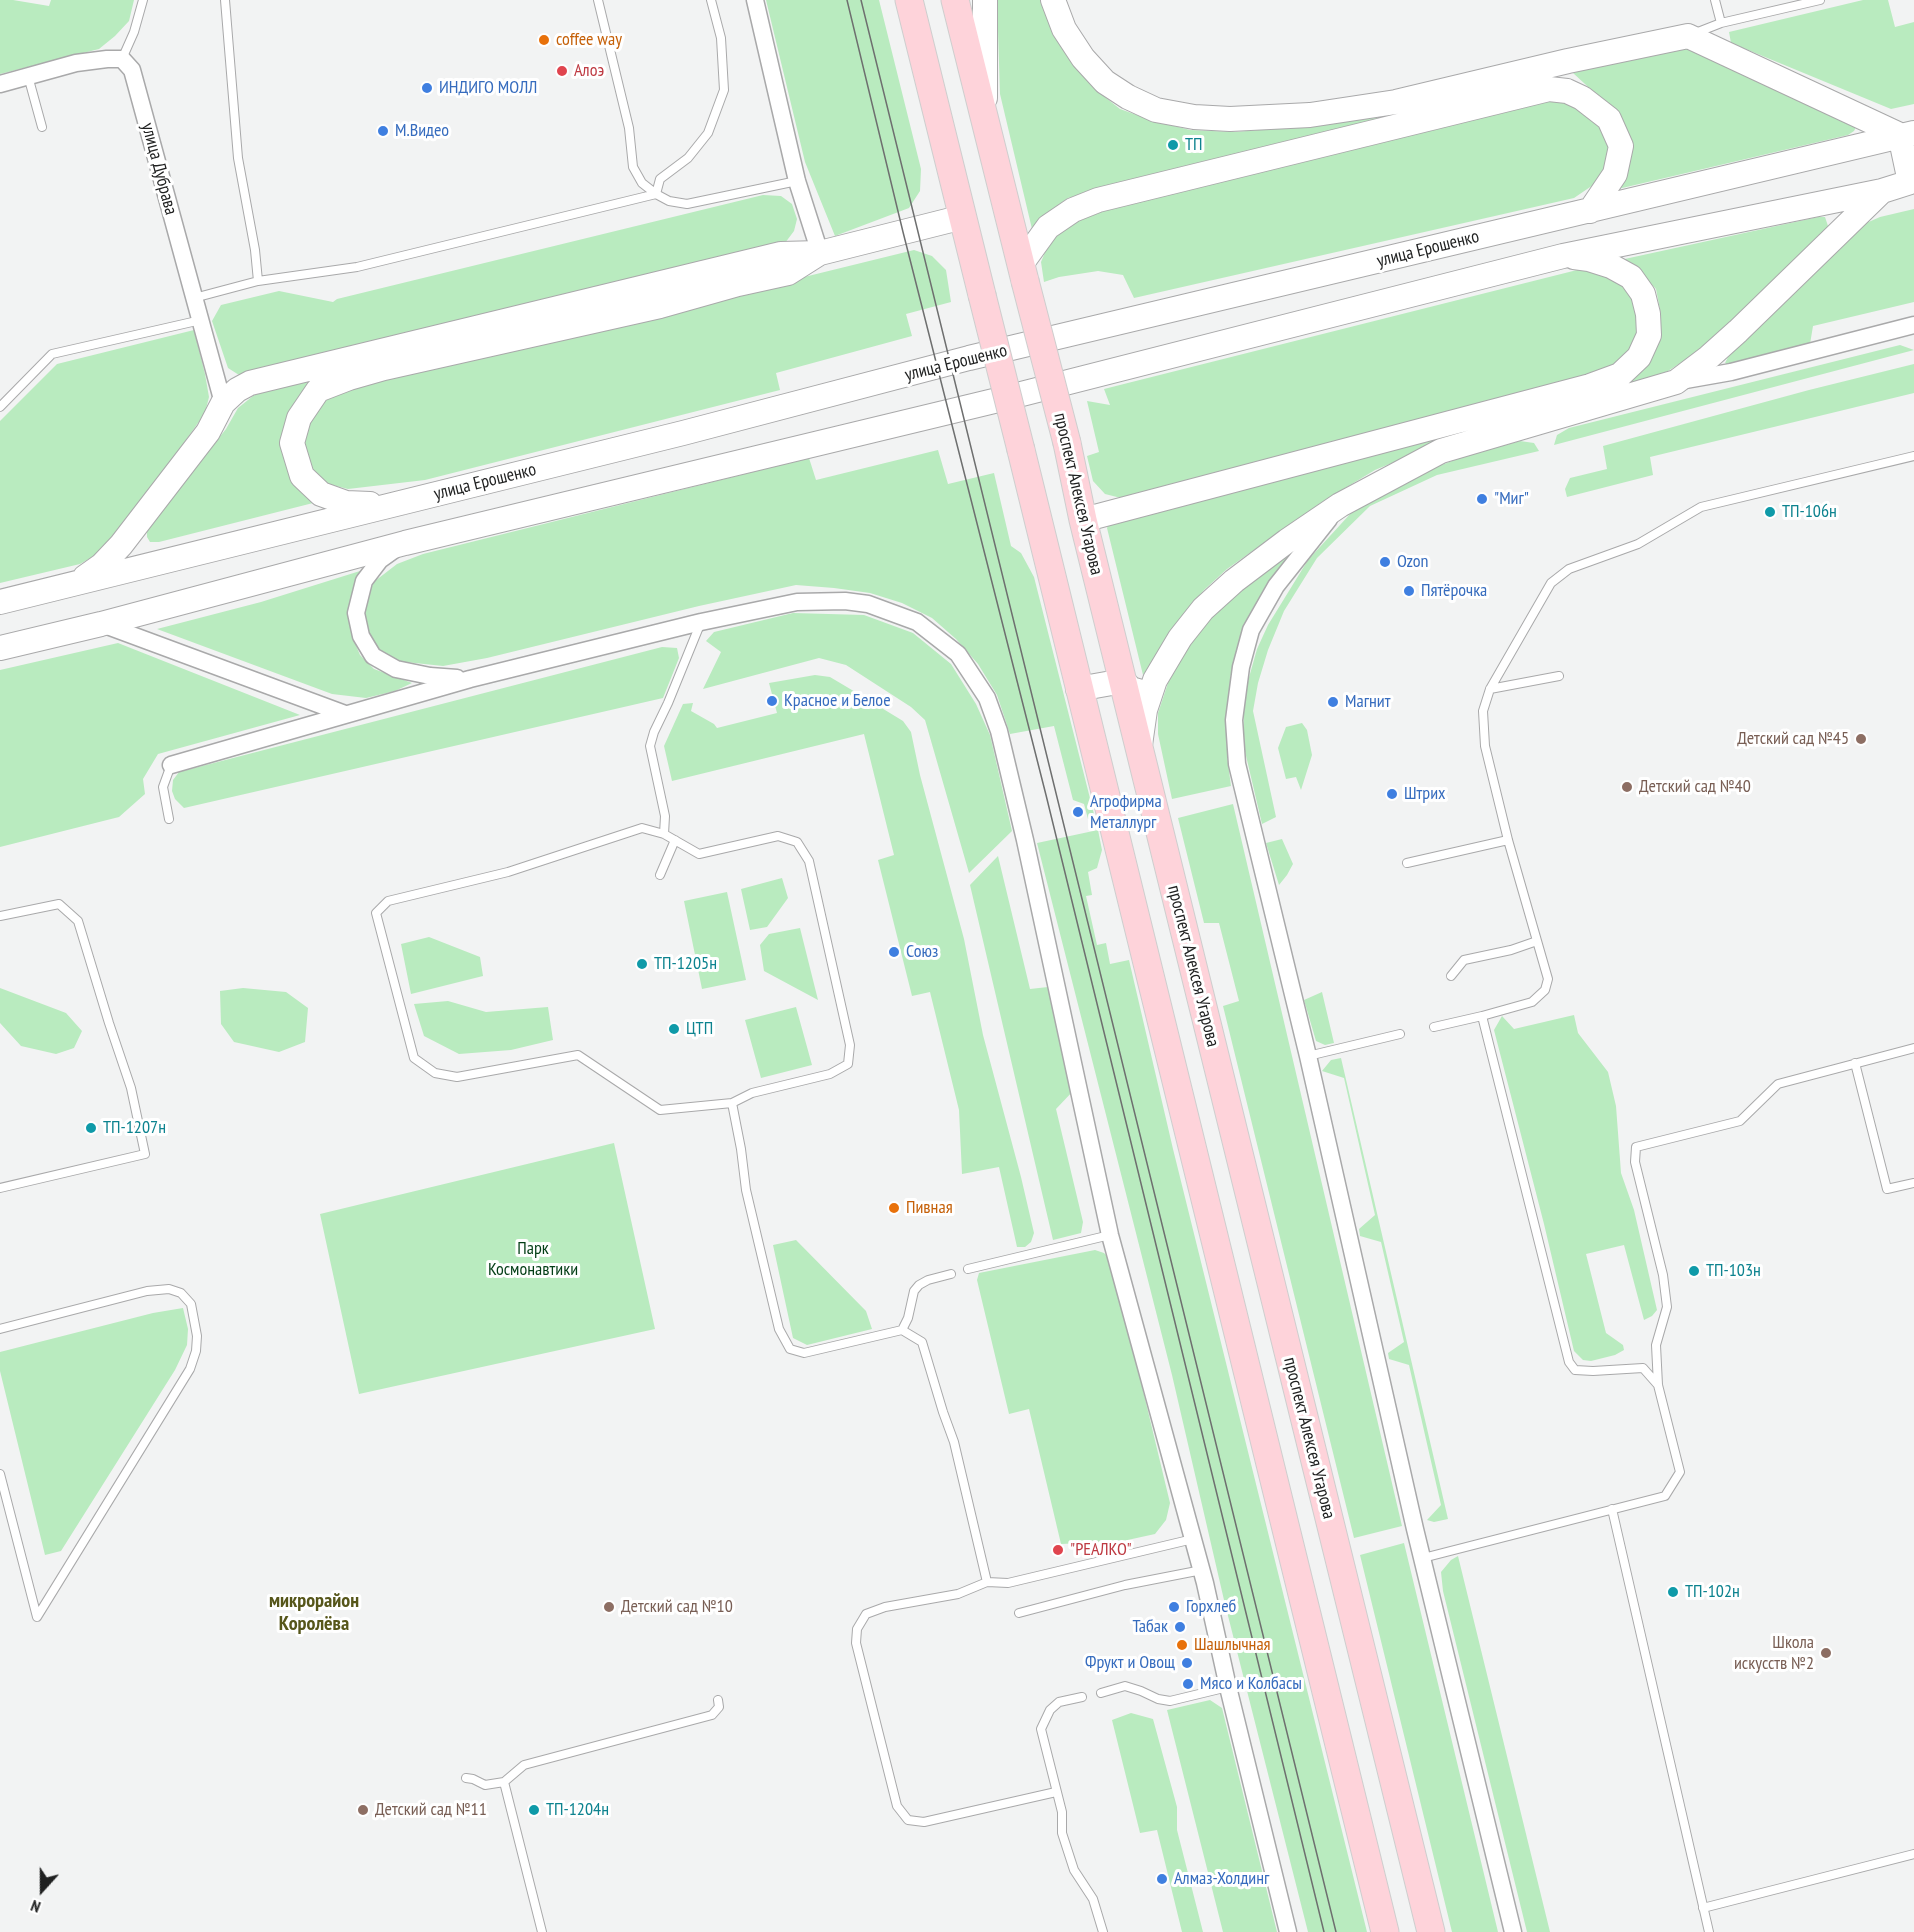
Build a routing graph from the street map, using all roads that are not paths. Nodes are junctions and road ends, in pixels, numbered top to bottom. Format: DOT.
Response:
graph roads {
  1 [pos="142,0"];
  2 [pos="225,0"];
  3 [pos="598,0"];
  4 [pos="711,0"];
  5 [pos="754,0"];
  6 [pos="909,0"];
  7 [pos="956,0"];
  8 [pos="985,0"];
  9 [pos="1053,0"];
  10 [pos="1715,0"];
  11 [pos="1820,0"];
  12 [pos="1721,23"];
  13 [pos="1688,36"];
  14 [pos="122,59"];
  15 [pos="28,76"];
  16 [pos="0,84"];
  17 [pos="985,121"];
  18 [pos="42,127"];
  19 [pos="1907,134"];
  20 [pos="797,181"];
  21 [pos="1912,182"];
  22 [pos="1882,191"];
  23 [pos="656,194"];
  24 [pos="1590,210"];
  25 [pos="963,217"];
  26 [pos="820,253"];
  27 [pos="1563,256"];
  28 [pos="1023,272"];
  29 [pos="258,281"];
  30 [pos="194,298"];
  31 [pos="201,320"];
  32 [pos="1914,325"];
  33 [pos="1676,382"];
  34 [pos="223,403"];
  35 [pos="0,407"];
  36 [pos="1914,456"];
  37 [pos="394,504"];
  38 [pos="1340,505"];
  39 [pos="1083,520"];
  40 [pos="405,543"];
  41 [pos="79,582"];
  42 [pos="0,602"];
  43 [pos="701,622"];
  44 [pos="101,624"];
  45 [pos="0,648"];
  46 [pos="1559,676"];
  47 [pos="470,679"];
  48 [pos="1155,680"];
  49 [pos="1123,681"];
  50 [pos="1078,689"];
  51 [pos="1490,689"];
  52 [pos="345,714"];
  53 [pos="1139,747"];
  54 [pos="171,765"];
  55 [pos="169,819"];
  56 [pos="664,834"];
  57 [pos="675,840"];
  58 [pos="1508,840"];
  59 [pos="1407,863"];
  60 [pos="660,875"];
  61 [pos="0,916"];
  62 [pos="1537,941"];
  63 [pos="1451,976"];
  64 [pos="1482,1016"];
  65 [pos="1434,1027"];
  66 [pos="1400,1034"];
  67 [pos="1914,1048"];
  68 [pos="1308,1056"];
  69 [pos="1855,1063"];
  70 [pos="732,1103"];
  71 [pos="1914,1183"];
  72 [pos="0,1188"];
  73 [pos="1110,1235"];
  74 [pos="968,1269"];
  75 [pos="951,1274"];
  76 [pos="0,1329"];
  77 [pos="902,1330"];
  78 [pos="1658,1385"];
  79 [pos="0,1474"];
  80 [pos="1612,1509"];
  81 [pos="1193,1539"];
  82 [pos="1423,1558"];
  83 [pos="1202,1570"];
  84 [pos="987,1582"];
  85 [pos="1019,1613"];
  86 [pos="1228,1687"];
  87 [pos="1101,1692"];
  88 [pos="1082,1697"];
  89 [pos="718,1700"];
  90 [pos="466,1778"];
  91 [pos="504,1782"];
  92 [pos="1056,1792"];
  93 [pos="1914,1854"];
  94 [pos="1703,1908"];
  95 [pos="542,1932"];
  96 [pos="1102,1932"];
  97 [pos="1288,1932"];
  98 [pos="1385,1932"];
  99 [pos="1431,1932"];
  100 [pos="1513,1932"];
  101 [pos="1709,1932"];
  1 -- 14 [label="lane"];
  2 -- 29 [label="lane"];
  3 -- 23 [label="lane"];
  4 -- 23 [label="lane"];
  5 -- 20 [label="street"];
  6 -- 25 [label="main road"];
  7 -- 17 [label="main road, проспект Алексея Угарова"];
  8 -- 17 [label="main road"];
  9 -- 13 [label="main road"];
  10 -- 12 [label="lane"];
  11 -- 12 [label="lane"];
  12 -- 13 [label="lane"];
  13 -- 19 [label="main road"];
  14 -- 15 [label="street"];
  14 -- 30 [label="street, улица Дубрава"];
  15 -- 16 [label="street"];
  15 -- 18 [label="lane"];
  17 -- 28 [label="main road, проспект Алексея Угарова"];
  19 -- 21 [label="main road"];
  19 -- 24 [label="main road, улица Ерошенко"];
  20 -- 23 [label="lane"];
  20 -- 26 [label="street"];
  21 -- 22 [label="main road"];
  22 -- 27 [label="main road"];
  22 -- 33 [label="main road"];
  23 -- 29 [label="lane"];
  24 -- 28 [label="main road"];
  24 -- 37 [label="main road, улица Ерошенко"];
  25 -- 26 [label="main road"];
  25 -- 50 [label="main road, bridge"];
  26 -- 34 [label="main road"];
  26 -- 37 [label="main road"];
  27 -- 39 [label="main road"];
  27 -- 40 [label="main road"];
  28 -- 39 [label="main road, проспект Алексея Угарова, bridge"];
  29 -- 30 [label="lane"];
  30 -- 31 [label="street, улица Дубрава"];
  31 -- 34 [label="street, улица Дубрава"];
  31 -- 35 [label="lane"];
  32 -- 33 [label="street"];
  33 -- 38 [label="main road"];
  34 -- 41 [label="main road"];
  36 -- 51 [label="lane"];
  37 -- 41 [label="main road, улица Ерошенко"];
  38 -- 48 [label="main road"];
  38 -- 68 [label="street"];
  39 -- 49 [label="main road, проспект Алексея Угарова"];
  40 -- 44 [label="main road"];
  40 -- 47 [label="street"];
  41 -- 42 [label="main road, улица Ерошенко"];
  43 -- 47 [label="street"];
  43 -- 56 [label="lane"];
  43 -- 73 [label="street"];
  44 -- 45 [label="main road"];
  44 -- 52 [label="street"];
  46 -- 51 [label="lane"];
  47 -- 52 [label="street"];
  48 -- 49 [label="main road"];
  48 -- 53 [label="main road"];
  49 -- 50 [label="main road"];
  49 -- 53 [label="main road, проспект Алексея Угарова"];
  50 -- 98 [label="main road"];
  51 -- 58 [label="lane"];
  52 -- 54 [label="street"];
  53 -- 99 [label="main road, проспект Алексея Угарова"];
  54 -- 55 [label="lane"];
  56 -- 57 [label="lane"];
  56 -- 70 [label="lane"];
  57 -- 60 [label="lane"];
  57 -- 70 [label="lane"];
  58 -- 59 [label="lane"];
  58 -- 62 [label="lane"];
  61 -- 72 [label="lane"];
  62 -- 63 [label="lane"];
  62 -- 64 [label="lane"];
  64 -- 65 [label="lane"];
  64 -- 78 [label="lane"];
  66 -- 68 [label="lane"];
  67 -- 69 [label="lane"];
  68 -- 82 [label="street"];
  69 -- 71 [label="lane"];
  69 -- 78 [label="lane"];
  70 -- 77 [label="lane"];
  73 -- 74 [label="lane"];
  73 -- 81 [label="street"];
  75 -- 77 [label="lane"];
  76 -- 79 [label="lane"];
  77 -- 84 [label="lane"];
  78 -- 80 [label="lane"];
  80 -- 82 [label="lane"];
  80 -- 94 [label="lane"];
  81 -- 83 [label="street"];
  81 -- 84 [label="lane"];
  82 -- 100 [label="street"];
  83 -- 85 [label="lane"];
  83 -- 86 [label="street"];
  84 -- 92 [label="lane"];
  86 -- 87 [label="lane"];
  86 -- 97 [label="street"];
  88 -- 92 [label="lane"];
  89 -- 91 [label="lane"];
  90 -- 91 [label="lane"];
  91 -- 95 [label="lane"];
  92 -- 96 [label="lane"];
  93 -- 94 [label="lane"];
  94 -- 101 [label="lane"];
}
